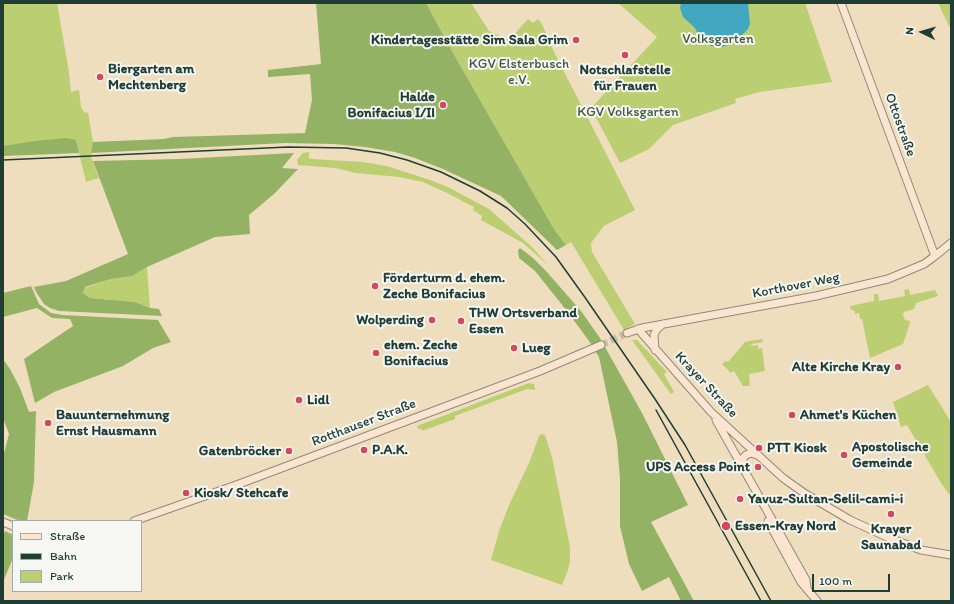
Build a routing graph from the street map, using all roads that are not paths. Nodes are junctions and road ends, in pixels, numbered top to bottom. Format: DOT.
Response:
graph roads {
  1 [pos="841,3"];
  2 [pos="951,243"];
  3 [pos="935,256"];
  4 [pos="663,324"];
  5 [pos="638,329"];
  6 [pos="626,333"];
  7 [pos="601,345"];
  8 [pos="655,350"];
  9 [pos="711,412"];
  10 [pos="734,436"];
  11 [pos="758,455"];
  12 [pos="742,465"];
  13 [pos="137,520"];
  14 [pos="951,555"];
  15 [pos="817,601"];
  1 -- 3 [label="main road, Ottostraße"];
  2 -- 3 [label="main road, Korthover Weg"];
  3 -- 4 [label="main road, Korthover Weg"];
  4 -- 5 [label="main road, Korthover Weg"];
  4 -- 8 [label="main road, Krayer Straße"];
  5 -- 6 [label="main road"];
  5 -- 8 [label="main road, Krayer Straße"];
  7 -- 13 [label="main road, Rotthauser Straße"];
  8 -- 9 [label="main road, Krayer Straße"];
  9 -- 10 [label="main road, Krayer Straße"];
  9 -- 12 [label="main road"];
  10 -- 11 [label="main road, Krayer Straße"];
  10 -- 12 [label="main road"];
  11 -- 12 [label="main road"];
  11 -- 14 [label="main road, Krayer Straße"];
  12 -- 15 [label="main road"];
}
